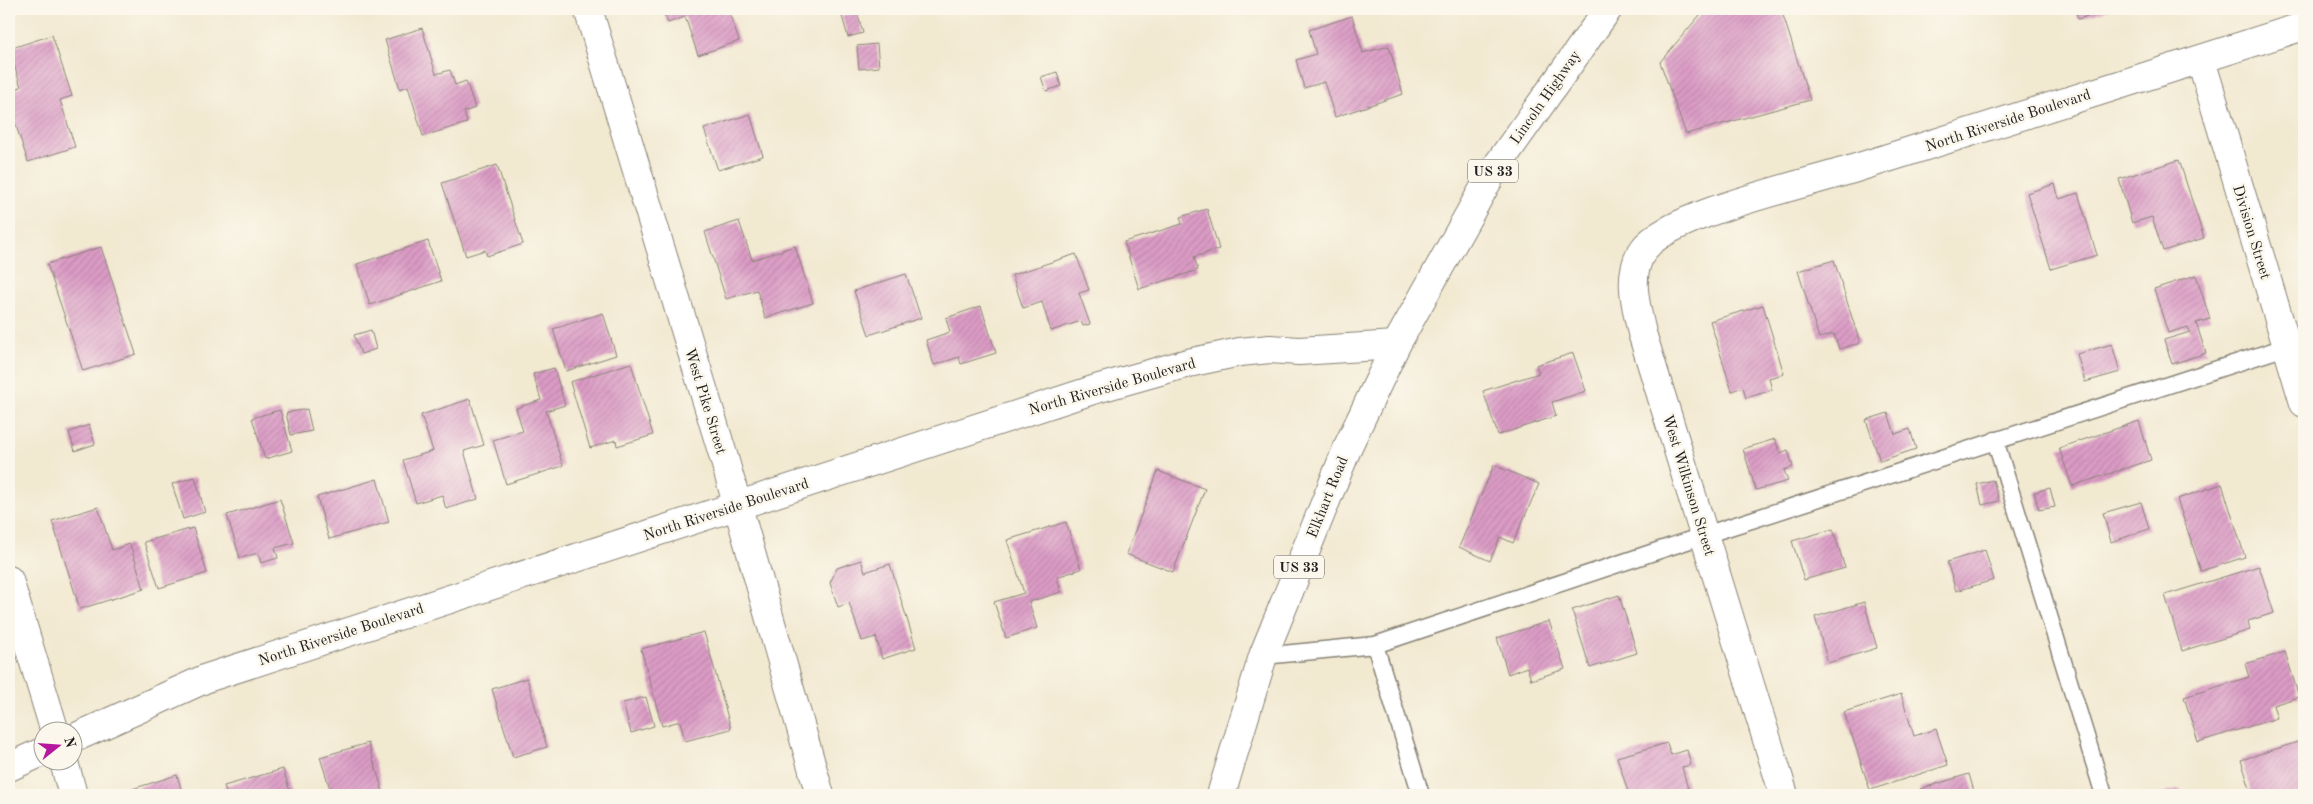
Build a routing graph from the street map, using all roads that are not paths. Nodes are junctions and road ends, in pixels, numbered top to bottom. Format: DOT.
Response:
graph roads {
  1 [pos="588,9"];
  2 [pos="1608,9"];
  3 [pos="2304,26"];
  4 [pos="2201,60"];
  5 [pos="1711,212"];
  6 [pos="2296,344"];
  7 [pos="1396,345"];
  8 [pos="2304,403"];
  9 [pos="1995,440"];
  10 [pos="737,506"];
  11 [pos="1705,535"];
  12 [pos="9,580"];
  13 [pos="1376,645"];
  14 [pos="1263,656"];
  15 [pos="52,722"];
  16 [pos="82,734"];
  17 [pos="32,756"];
  18 [pos="9,766"];
  19 [pos="67,772"];
  20 [pos="73,795"];
  21 [pos="820,795"];
  22 [pos="1221,795"];
  23 [pos="1421,795"];
  24 [pos="1784,795"];
  25 [pos="2104,795"];
  1 -- 10 [label="main road, West Pike Street"];
  2 -- 7 [label="main road, Lincoln Highway / US 33"];
  3 -- 4 [label="main road, North Riverside Boulevard"];
  4 -- 5 [label="main road, North Riverside Boulevard"];
  4 -- 6 [label="main road, Division Street"];
  5 -- 11 [label="main road, West Wilkinson Street"];
  6 -- 8 [label="main road, Division Street"];
  6 -- 9 [label="lane"];
  7 -- 10 [label="main road, North Riverside Boulevard"];
  7 -- 14 [label="main road, Elkhart Road / US 33"];
  9 -- 11 [label="lane"];
  9 -- 25 [label="lane"];
  10 -- 16 [label="main road, North Riverside Boulevard"];
  10 -- 21 [label="main road, West Pike Street"];
  11 -- 13 [label="lane"];
  11 -- 24 [label="main road, West Wilkinson Street"];
  12 -- 15 [label="main road"];
  13 -- 14 [label="lane"];
  13 -- 23 [label="lane"];
  14 -- 22 [label="main road, Elkhart Road / US 33"];
  17 -- 18 [label="main road"];
  19 -- 20 [label="main road"];
}
